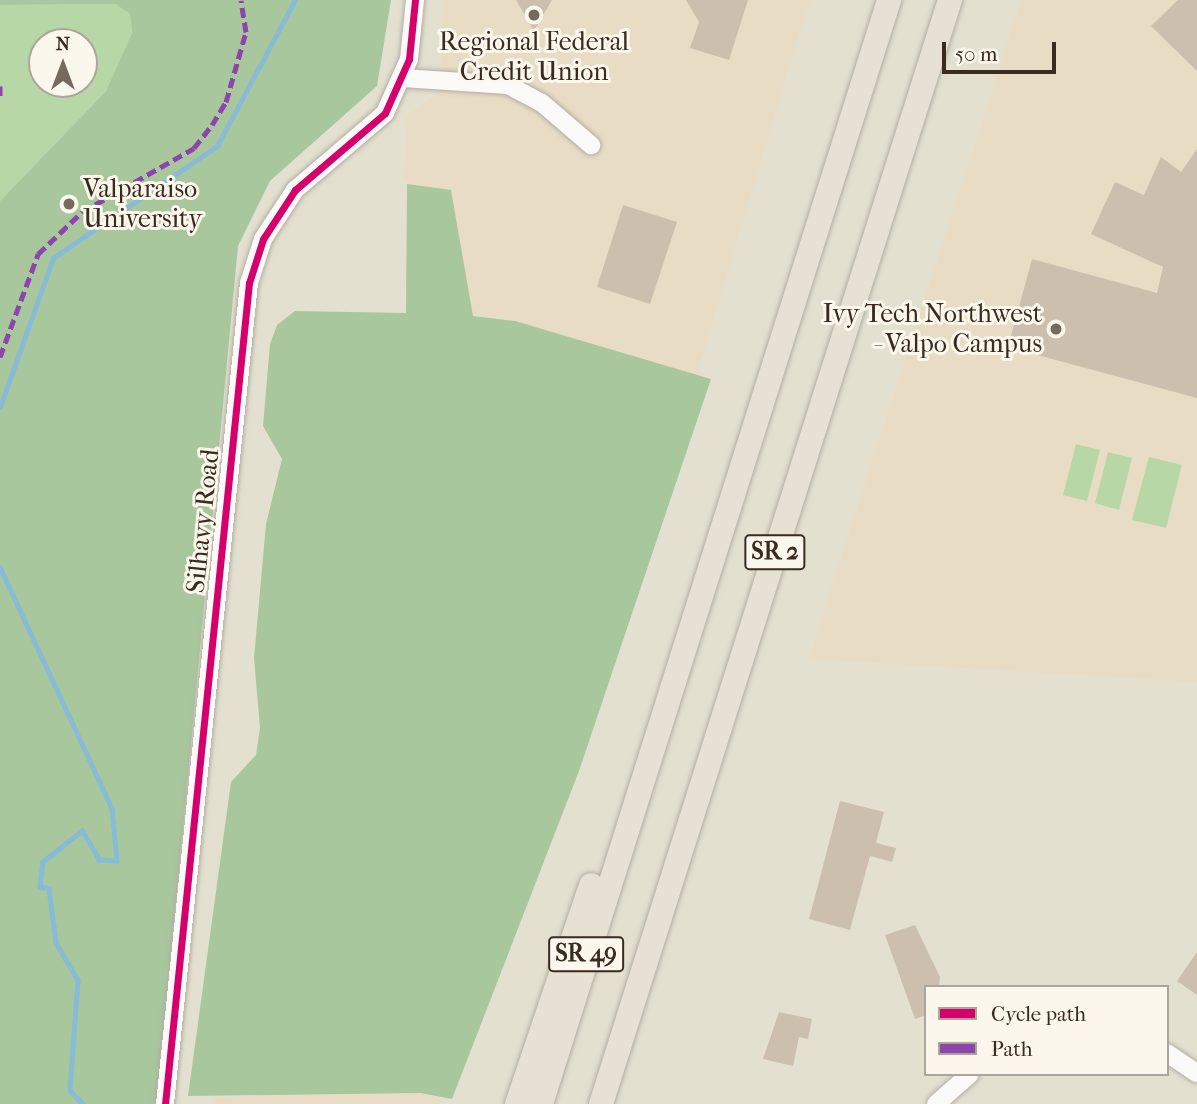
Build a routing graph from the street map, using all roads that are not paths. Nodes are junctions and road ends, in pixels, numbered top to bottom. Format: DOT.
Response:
graph roads {
  1 [pos="415,0"];
  2 [pos="890,0"];
  3 [pos="950,0"];
  4 [pos="403,78"];
  5 [pos="591,145"];
  6 [pos="634,804"];
  7 [pos="1169,1054"];
  8 [pos="1197,1073"];
  9 [pos="968,1076"];
  10 [pos="165,1104"];
  11 [pos="517,1104"];
  12 [pos="541,1104"];
  13 [pos="601,1104"];
  14 [pos="936,1104"];
  1 -- 4 [label="street, Silhavy Road"];
  2 -- 6 [label="highway, SR 2"];
  3 -- 13 [label="highway, SR 2"];
  4 -- 5 [label="street"];
  4 -- 10 [label="street, Silhavy Road"];
  6 -- 11 [label="highway, SR 2"];
  6 -- 12 [label="highway, SR 49"];
  7 -- 8 [label="street"];
  9 -- 14 [label="street"];
}
